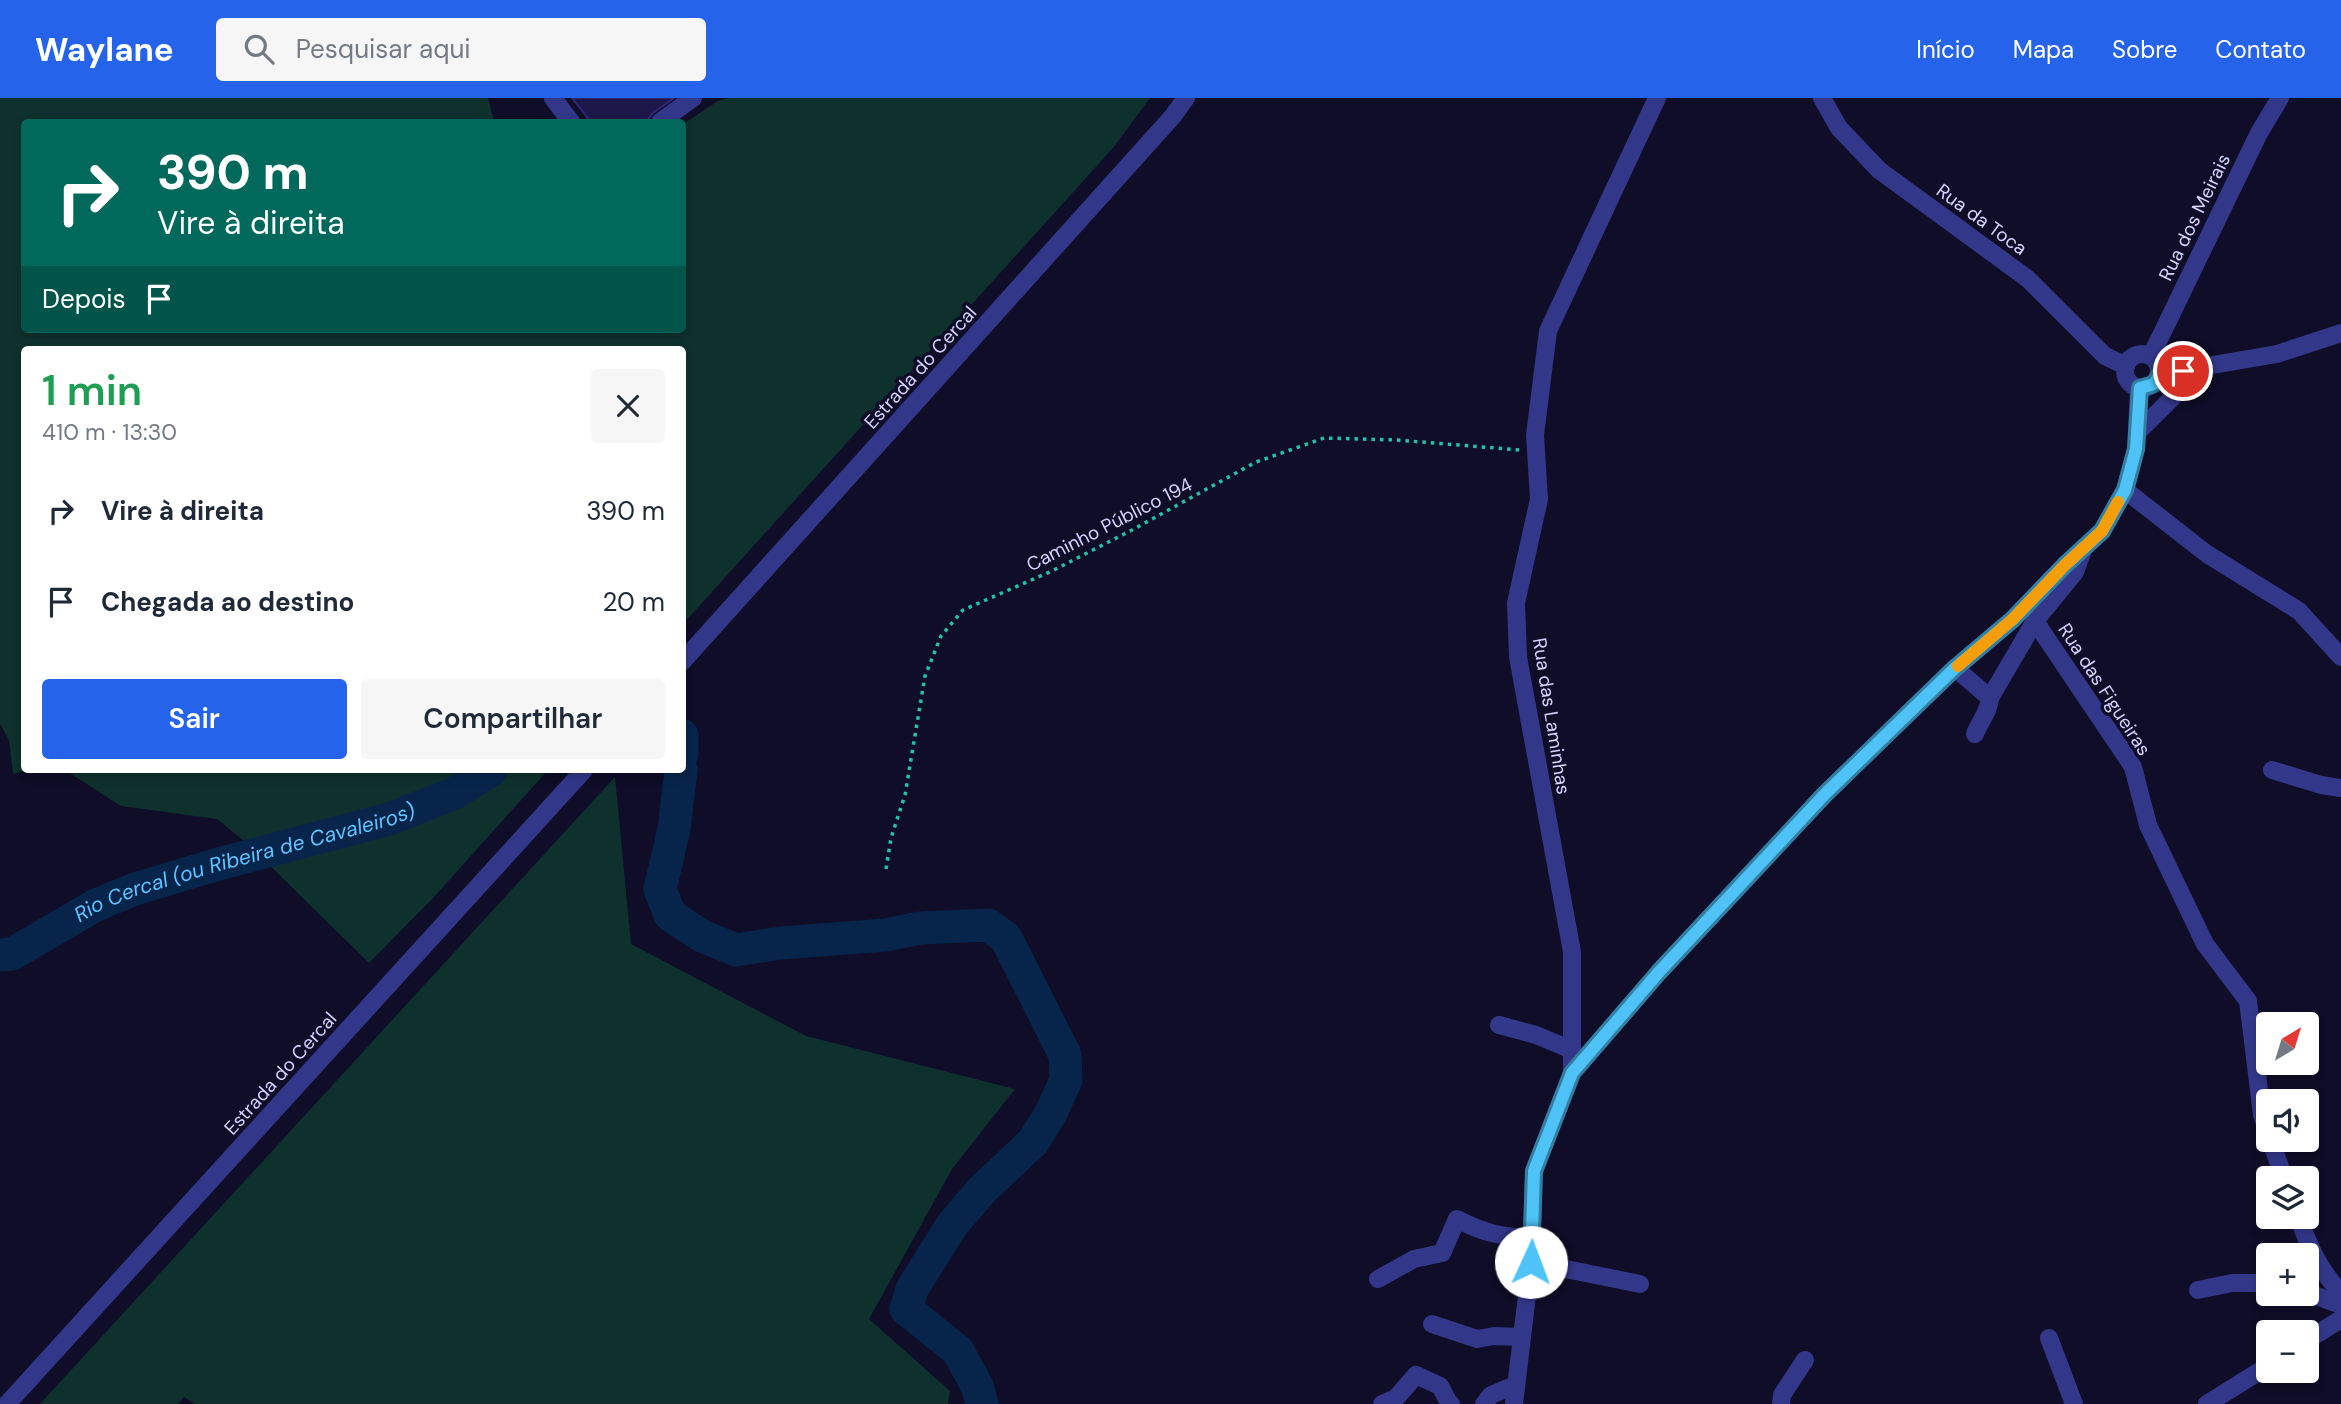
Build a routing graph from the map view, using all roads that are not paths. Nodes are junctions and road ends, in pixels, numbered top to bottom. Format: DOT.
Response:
graph roads {
  1 [pos="553,98"];
  2 [pos="693,98"];
  3 [pos="1186,98"];
  4 [pos="1657,98"];
  5 [pos="1822,98"];
  6 [pos="2280,98"];
  7 [pos="569,119"];
  8 [pos="664,119"];
  9 [pos="2341,333"];
  10 [pos="2151,356"];
  11 [pos="2126,366"];
  12 [pos="2207,368"];
  13 [pos="2160,374"];
  14 [pos="2140,388"];
  15 [pos="2137,433"];
  16 [pos="2125,490"];
  17 [pos="2083,550"];
  18 [pos="2035,621"];
  19 [pos="2341,657"];
  20 [pos="686,658"];
  21 [pos="1955,668"];
  22 [pos="1990,698"];
  23 [pos="1975,734"];
  24 [pos="2272,770"];
  25 [pos="581,773"];
  26 [pos="2341,788"];
  27 [pos="1499,1025"];
  28 [pos="1572,1049"];
  29 [pos="1572,1073"];
  30 [pos="2259,1089"];
  31 [pos="2302,1229"];
  32 [pos="1531,1238"];
  33 [pos="1531,1262"];
  34 [pos="1378,1279"];
  35 [pos="2256,1283"];
  36 [pos="1640,1284"];
  37 [pos="2198,1290"];
  38 [pos="2341,1293"];
  39 [pos="2319,1297"];
  40 [pos="2341,1305"];
  41 [pos="2341,1319"];
  42 [pos="1432,1324"];
  43 [pos="2319,1333"];
  44 [pos="1521,1337"];
  45 [pos="2049,1338"];
  46 [pos="1805,1360"];
  47 [pos="2256,1373"];
  48 [pos="1515,1385"];
  49 [pos="7,1404"];
  50 [pos="1382,1404"];
  51 [pos="1451,1404"];
  52 [pos="1485,1404"];
  53 [pos="1514,1404"];
  54 [pos="1781,1404"];
  55 [pos="2074,1404"];
  56 [pos="2207,1404"];
  1 -- 7 [label="street"];
  2 -- 8 [label="street"];
  3 -- 20 [label="street, Estrada do Cercal"];
  4 -- 28 [label="street, Rua das Laminhas"];
  5 -- 11 [label="street, Rua da Toca"];
  6 -- 10 [label="street, Rua dos Meirais"];
  9 -- 12 [label="street"];
  10 -- 11 [label="street"];
  10 -- 13 [label="street"];
  11 -- 14 [label="street"];
  12 -- 13 [label="street"];
  12 -- 15 [label="street"];
  13 -- 14 [label="street"];
  14 -- 15 [label="street"];
  15 -- 16 [label="street"];
  16 -- 17 [label="street"];
  16 -- 19 [label="street"];
  17 -- 18 [label="street, Rua das Figueiras"];
  17 -- 21 [label="street"];
  18 -- 22 [label="street"];
  18 -- 30 [label="street, Rua das Figueiras"];
  21 -- 22 [label="street"];
  21 -- 29 [label="street"];
  22 -- 23 [label="street"];
  24 -- 26 [label="street"];
  25 -- 49 [label="street, Estrada do Cercal"];
  27 -- 28 [label="street"];
  28 -- 29 [label="street, Rua das Laminhas"];
  29 -- 32 [label="street"];
  31 -- 38 [label="street"];
  32 -- 33 [label="street"];
  32 -- 34 [label="street"];
  33 -- 36 [label="street"];
  33 -- 44 [label="street"];
  35 -- 37 [label="street"];
  39 -- 40 [label="street"];
  41 -- 43 [label="street"];
  42 -- 44 [label="street"];
  44 -- 48 [label="street"];
  45 -- 55 [label="street"];
  46 -- 54 [label="street"];
  47 -- 56 [label="street"];
  48 -- 52 [label="street"];
  48 -- 53 [label="street"];
  50 -- 51 [label="street"];
}
